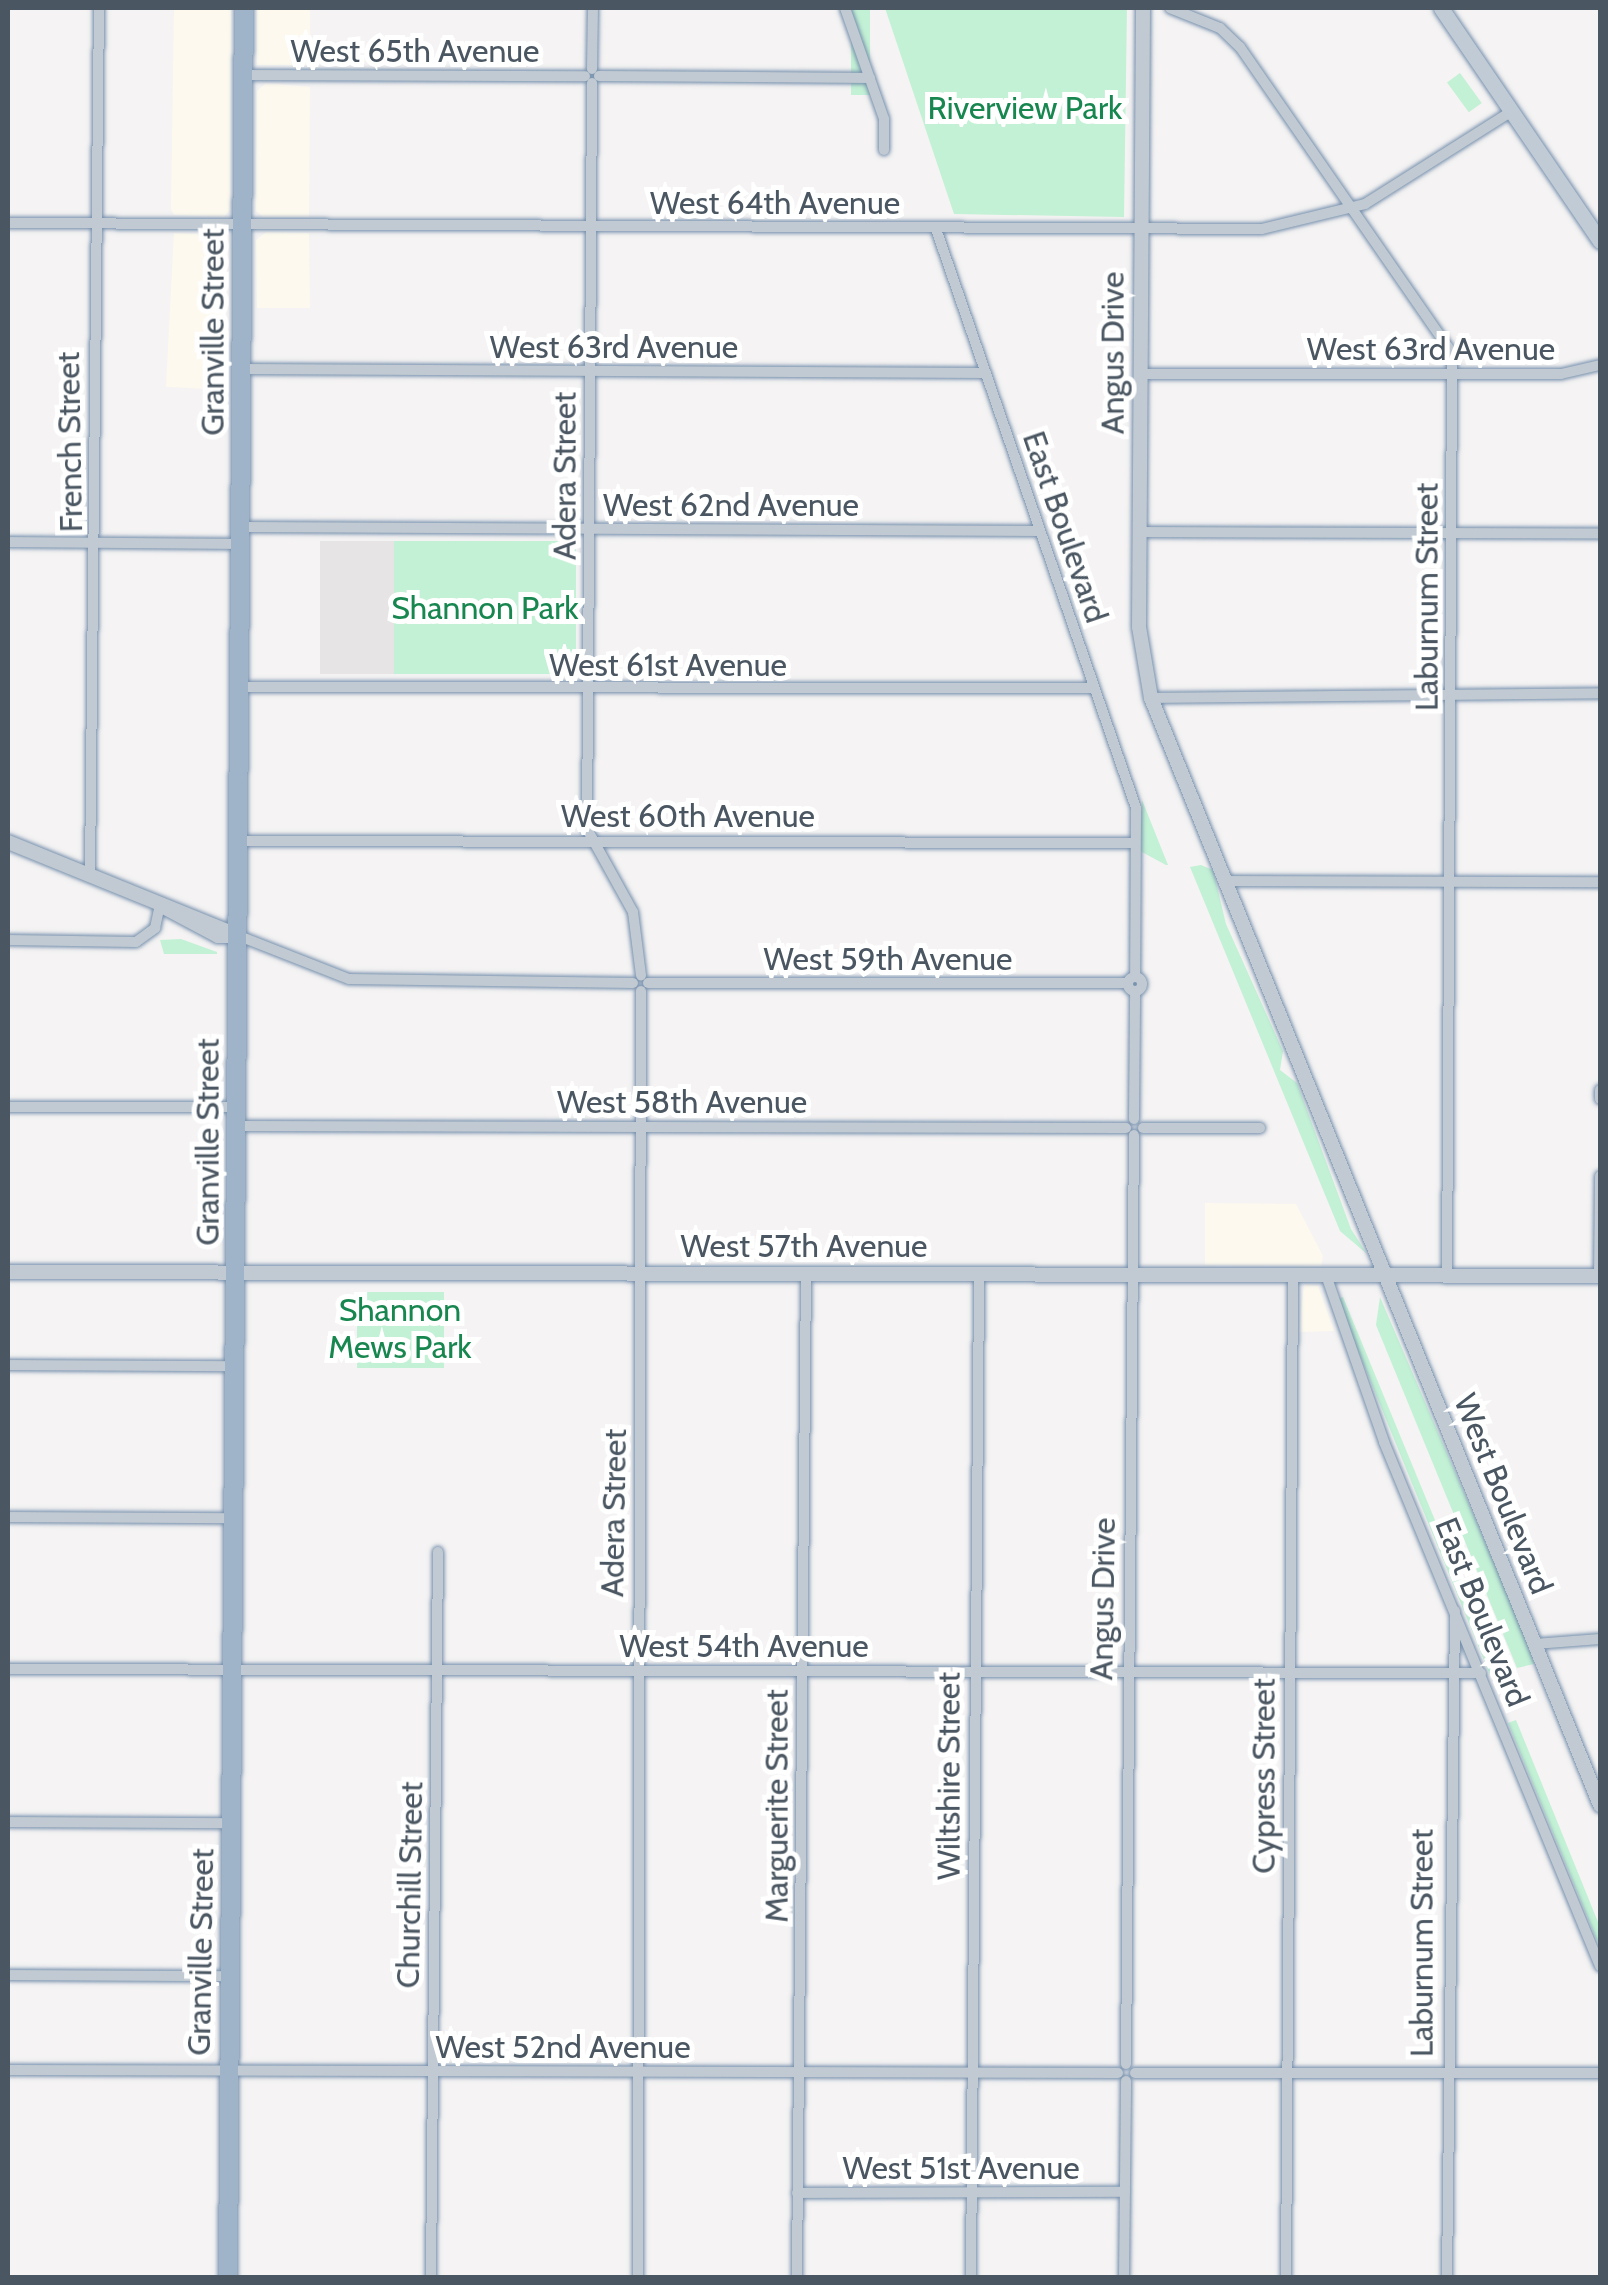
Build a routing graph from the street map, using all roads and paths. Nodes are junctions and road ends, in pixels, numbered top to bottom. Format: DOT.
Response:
graph roads {
  1 [pos="99,8"];
  2 [pos="244,8"];
  3 [pos="593,8"];
  4 [pos="845,8"];
  5 [pos="1143,8"];
  6 [pos="1170,8"];
  7 [pos="1441,8"];
  8 [pos="1187,10"];
  9 [pos="244,75"];
  10 [pos="592,76"];
  11 [pos="870,78"];
  12 [pos="1512,111"];
  13 [pos="884,150"];
  14 [pos="1354,208"];
  15 [pos="587,222"];
  16 [pos="8,223"];
  17 [pos="96,224"];
  18 [pos="243,224"];
  19 [pos="936,229"];
  20 [pos="1141,231"];
  21 [pos="1600,242"];
  22 [pos="1600,364"];
  23 [pos="243,370"];
  24 [pos="590,372"];
  25 [pos="986,372"];
  26 [pos="1140,374"];
  27 [pos="1454,375"];
  28 [pos="590,529"];
  29 [pos="1040,531"];
  30 [pos="1140,532"];
  31 [pos="1453,534"];
  32 [pos="1600,534"];
  33 [pos="242,536"];
  34 [pos="8,542"];
  35 [pos="96,542"];
  36 [pos="241,687"];
  37 [pos="1094,688"];
  38 [pos="589,690"];
  39 [pos="1452,694"];
  40 [pos="1600,694"];
  41 [pos="1151,698"];
  42 [pos="240,841"];
  43 [pos="594,841"];
  44 [pos="8,842"];
  45 [pos="1135,843"];
  46 [pos="90,876"];
  47 [pos="1450,880"];
  48 [pos="1224,881"];
  49 [pos="1600,882"];
  50 [pos="160,905"];
  51 [pos="239,936"];
  52 [pos="8,940"];
  53 [pos="641,983"];
  54 [pos="1133,984"];
  55 [pos="1600,1090"];
  56 [pos="1600,1100"];
  57 [pos="8,1107"];
  58 [pos="238,1107"];
  59 [pos="238,1126"];
  60 [pos="641,1127"];
  61 [pos="1134,1128"];
  62 [pos="1260,1128"];
  63 [pos="1600,1176"];
  64 [pos="8,1272"];
  65 [pos="237,1273"];
  66 [pos="641,1274"];
  67 [pos="806,1274"];
  68 [pos="979,1274"];
  69 [pos="1134,1274"];
  70 [pos="1383,1274"];
  71 [pos="1293,1275"];
  72 [pos="1326,1275"];
  73 [pos="1448,1275"];
  74 [pos="1600,1276"];
  75 [pos="8,1365"];
  76 [pos="236,1366"];
  77 [pos="8,1517"];
  78 [pos="235,1518"];
  79 [pos="438,1552"];
  80 [pos="1455,1611"];
  81 [pos="1600,1639"];
  82 [pos="1534,1644"];
  83 [pos="8,1669"];
  84 [pos="234,1670"];
  85 [pos="437,1671"];
  86 [pos="638,1672"];
  87 [pos="803,1672"];
  88 [pos="974,1672"];
  89 [pos="1129,1673"];
  90 [pos="1290,1673"];
  91 [pos="1450,1673"];
  92 [pos="1480,1673"];
  93 [pos="1600,1805"];
  94 [pos="8,1822"];
  95 [pos="232,1824"];
  96 [pos="1600,1966"];
  97 [pos="8,1975"];
  98 [pos="231,1976"];
  99 [pos="8,2070"];
  100 [pos="230,2071"];
  101 [pos="433,2071"];
  102 [pos="637,2072"];
  103 [pos="800,2072"];
  104 [pos="1126,2073"];
  105 [pos="1286,2073"];
  106 [pos="1446,2073"];
  107 [pos="1600,2073"];
  108 [pos="972,2074"];
  109 [pos="1125,2192"];
  110 [pos="798,2193"];
  111 [pos="971,2193"];
  112 [pos="228,2278"];
  113 [pos="431,2278"];
  114 [pos="638,2278"];
  115 [pos="797,2278"];
  116 [pos="971,2278"];
  117 [pos="1124,2278"];
  118 [pos="1286,2278"];
  119 [pos="1447,2278"];
  1 -- 17 [label="street, French Street"];
  2 -- 9 [label="highway, Granville Street"];
  3 -- 10 [label="street, Adera Street"];
  4 -- 11 [label="street"];
  5 -- 20 [label="street, Angus Drive"];
  6 -- 8 [label="street, Laburnum Street"];
  7 -- 12 [label="main road"];
  8 -- 14 [label="street, Laburnum Street"];
  9 -- 10 [label="street, West 65th Avenue"];
  9 -- 18 [label="highway, Granville Street"];
  10 -- 11 [label="street, West 65th Avenue"];
  10 -- 15 [label="street, Adera Street"];
  11 -- 13 [label="street"];
  12 -- 14 [label="street, West 64th Avenue"];
  12 -- 21 [label="main road"];
  14 -- 20 [label="street, West 64th Avenue"];
  14 -- 27 [label="street, Laburnum Street"];
  15 -- 18 [label="street, West 64th Avenue"];
  15 -- 19 [label="street, West 64th Avenue"];
  15 -- 24 [label="street, Adera Street"];
  16 -- 17 [label="street, West 64th Avenue"];
  17 -- 18 [label="street, West 64th Avenue"];
  17 -- 35 [label="street, French Street"];
  18 -- 23 [label="highway, Granville Street"];
  19 -- 20 [label="street, West 64th Avenue"];
  19 -- 25 [label="street, East Boulevard"];
  20 -- 26 [label="street, Angus Drive"];
  22 -- 27 [label="street, West 63rd Avenue"];
  23 -- 24 [label="street, West 63rd Avenue"];
  23 -- 33 [label="highway, Granville Street"];
  24 -- 25 [label="street, West 63rd Avenue"];
  24 -- 28 [label="street, Adera Street"];
  25 -- 29 [label="street, East Boulevard"];
  26 -- 27 [label="street, West 63rd Avenue"];
  26 -- 30 [label="street, Angus Drive"];
  27 -- 31 [label="street, Laburnum Street"];
  28 -- 29 [label="street, West 62nd Avenue"];
  28 -- 33 [label="street, West 62nd Avenue"];
  28 -- 38 [label="street, Adera Street"];
  29 -- 37 [label="street, East Boulevard"];
  30 -- 31 [label="street"];
  30 -- 41 [label="street, Angus Drive"];
  31 -- 32 [label="street"];
  31 -- 39 [label="street, Laburnum Street"];
  33 -- 35 [label="street, West 62nd Avenue"];
  33 -- 36 [label="highway, Granville Street"];
  34 -- 35 [label="street, West 62nd Avenue"];
  35 -- 46 [label="street, French Street"];
  36 -- 38 [label="street, West 61st Avenue"];
  36 -- 42 [label="highway, Granville Street"];
  37 -- 38 [label="street, West 61st Avenue"];
  37 -- 45 [label="street, East Boulevard"];
  38 -- 43 [label="street, Adera Street"];
  39 -- 40 [label="street"];
  39 -- 41 [label="street"];
  39 -- 47 [label="street, Laburnum Street"];
  41 -- 48 [label="street, West Boulevard"];
  42 -- 43 [label="street, West 60th Avenue"];
  42 -- 51 [label="highway, Granville Street"];
  43 -- 45 [label="street, West 60th Avenue"];
  43 -- 53 [label="street, Adera Street"];
  44 -- 46 [label="street"];
  45 -- 54 [label="street, Angus Drive"];
  46 -- 50 [label="street"];
  47 -- 48 [label="street"];
  47 -- 49 [label="street"];
  47 -- 73 [label="street, Laburnum Street"];
  48 -- 70 [label="street, West Boulevard"];
  50 -- 51 [label="street"];
  50 -- 52 [label="street"];
  51 -- 53 [label="street, West 59th Avenue"];
  51 -- 58 [label="highway, Granville Street"];
  53 -- 54 [label="street, West 59th Avenue"];
  53 -- 60 [label="street, Adera Street"];
  54 -- 61 [label="street, Angus Drive"];
  55 -- 56 [label="street"];
  57 -- 58 [label="street"];
  58 -- 59 [label="highway, Granville Street"];
  59 -- 60 [label="street, West 58th Avenue"];
  59 -- 65 [label="highway, Granville Street"];
  60 -- 61 [label="street, West 58th Avenue"];
  60 -- 66 [label="street, Adera Street"];
  61 -- 62 [label="street, West 58th Avenue"];
  61 -- 69 [label="street, Angus Drive"];
  63 -- 74 [label="street"];
  64 -- 65 [label="street, West 57th Avenue"];
  65 -- 66 [label="street, West 57th Avenue"];
  65 -- 76 [label="highway, Granville Street"];
  66 -- 67 [label="street, West 57th Avenue"];
  66 -- 86 [label="street, Adera Street"];
  67 -- 68 [label="street, West 57th Avenue"];
  67 -- 87 [label="street, Marguerite Street"];
  68 -- 69 [label="street, West 57th Avenue"];
  68 -- 88 [label="street, Wiltshire Street"];
  69 -- 71 [label="street, West 57th Avenue"];
  69 -- 89 [label="street, Angus Drive"];
  70 -- 72 [label="street, West 57th Avenue"];
  70 -- 73 [label="street, West 57th Avenue"];
  70 -- 82 [label="street, West Boulevard"];
  71 -- 72 [label="street, West 57th Avenue"];
  71 -- 90 [label="street, Cypress Street"];
  72 -- 80 [label="street, East Boulevard"];
  73 -- 74 [label="street, West 57th Avenue"];
  75 -- 76 [label="street"];
  76 -- 78 [label="highway, Granville Street"];
  77 -- 78 [label="street"];
  78 -- 84 [label="highway, Granville Street"];
  79 -- 85 [label="street, Churchill Street"];
  80 -- 91 [label="street, Laburnum Street"];
  80 -- 92 [label="street, East Boulevard"];
  81 -- 82 [label="street"];
  82 -- 93 [label="street, West Boulevard"];
  83 -- 84 [label="street, West 54th Avenue"];
  84 -- 85 [label="street, West 54th Avenue"];
  84 -- 95 [label="highway, Granville Street"];
  85 -- 86 [label="street, West 54th Avenue"];
  85 -- 101 [label="street, Churchill Street"];
  86 -- 87 [label="street, West 54th Avenue"];
  86 -- 102 [label="street, Adera Street"];
  87 -- 88 [label="street, West 54th Avenue"];
  87 -- 103 [label="street, Marguerite Street"];
  88 -- 89 [label="street, West 54th Avenue"];
  88 -- 108 [label="street, Wiltshire Street"];
  89 -- 90 [label="street, West 54th Avenue"];
  89 -- 104 [label="street, Angus Drive"];
  90 -- 91 [label="street, West 54th Avenue"];
  90 -- 105 [label="street, Cypress Street"];
  91 -- 92 [label="street, West 54th Avenue"];
  91 -- 106 [label="street, Laburnum Street"];
  92 -- 96 [label="street, East Boulevard"];
  94 -- 95 [label="street"];
  95 -- 98 [label="highway, Granville Street"];
  97 -- 98 [label="street"];
  98 -- 100 [label="highway, Granville Street"];
  99 -- 100 [label="street, West 52nd Avenue"];
  100 -- 101 [label="street, West 52nd Avenue"];
  100 -- 112 [label="highway, Granville Street"];
  101 -- 102 [label="street, West 52nd Avenue"];
  101 -- 113 [label="street, Churchill Street"];
  102 -- 103 [label="street, West 52nd Avenue"];
  102 -- 114 [label="street, Adera Street"];
  103 -- 108 [label="street, West 52nd Avenue"];
  103 -- 110 [label="street, Marguerite Street"];
  104 -- 105 [label="street, West 52nd Avenue"];
  104 -- 108 [label="street, West 52nd Avenue"];
  104 -- 109 [label="street, Angus Drive"];
  105 -- 106 [label="street, West 52nd Avenue"];
  105 -- 118 [label="street, Cypress Street"];
  106 -- 107 [label="street, West 52nd Avenue"];
  106 -- 119 [label="street, Laburnum Street"];
  108 -- 111 [label="street, Wiltshire Street"];
  109 -- 111 [label="street, West 51st Avenue"];
  109 -- 117 [label="street, Angus Drive"];
  110 -- 111 [label="street, West 51st Avenue"];
  110 -- 115 [label="street, Marguerite Street"];
  111 -- 116 [label="street, Wiltshire Street"];
}
